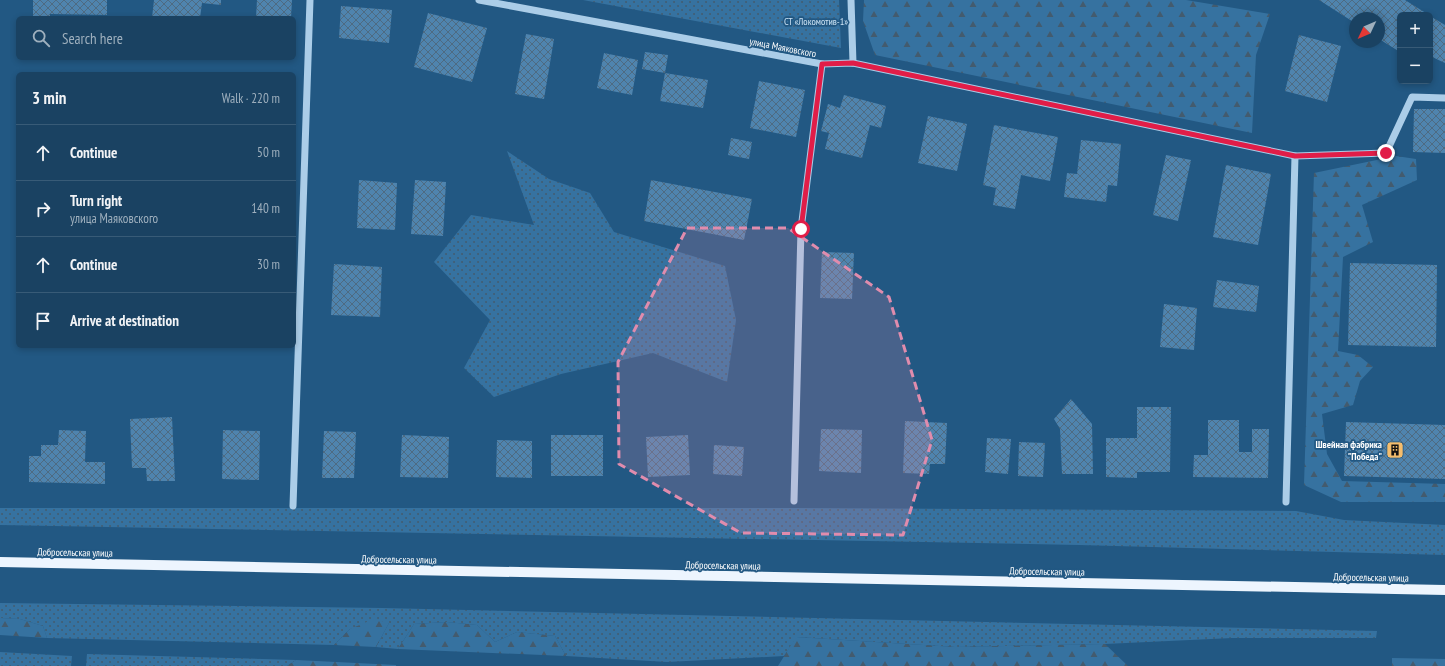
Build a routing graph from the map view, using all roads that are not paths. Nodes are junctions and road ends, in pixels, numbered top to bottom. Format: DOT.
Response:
graph roads {
  1 [pos="310,0"];
  2 [pos="479,0"];
  3 [pos="851,0"];
  4 [pos="853,63"];
  5 [pos="822,64"];
  6 [pos="1445,98"];
  7 [pos="1295,156"];
  8 [pos="794,501"];
  9 [pos="1286,502"];
  10 [pos="293,506"];
  11 [pos="0,562"];
  12 [pos="1445,590"];
  1 -- 10 [label="street"];
  2 -- 5 [label="street, улица Маяковского"];
  3 -- 4 [label="street"];
  4 -- 5 [label="street, улица Маяковского"];
  4 -- 7 [label="street, улица Маяковского"];
  5 -- 8 [label="street"];
  6 -- 7 [label="street, улица Маяковского"];
  7 -- 9 [label="street"];
  11 -- 12 [label="main road, Добросельская улица"];
}
